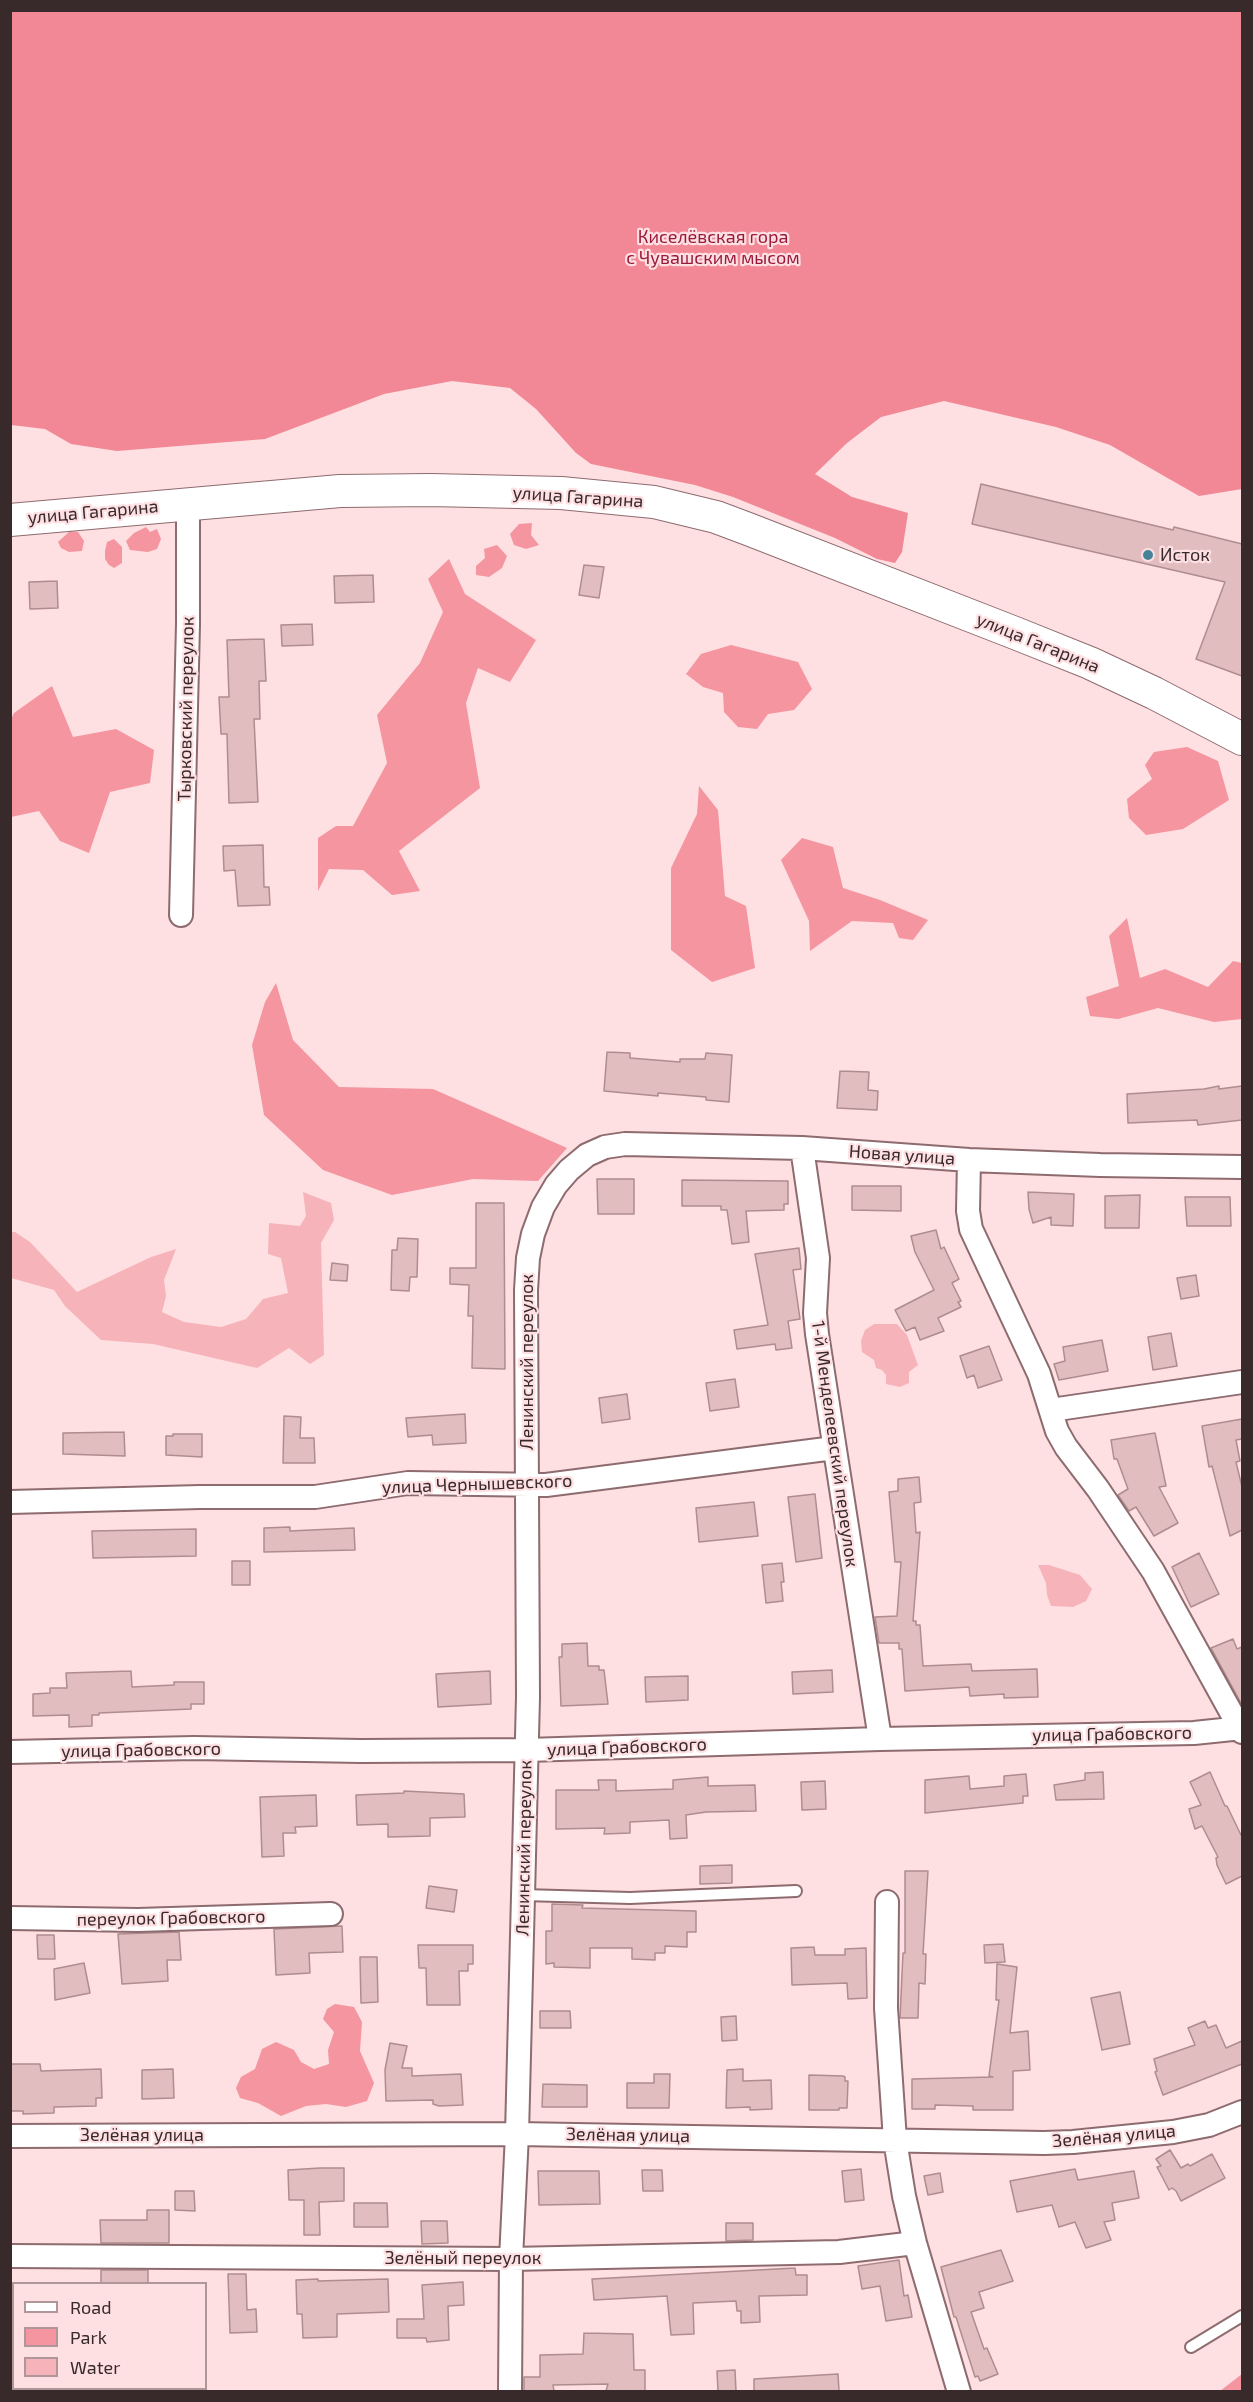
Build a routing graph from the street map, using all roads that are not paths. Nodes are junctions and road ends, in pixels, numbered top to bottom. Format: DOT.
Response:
graph roads {
  1 [pos="188,503"];
  2 [pos="10,520"];
  3 [pos="1242,739"];
  4 [pos="181,915"];
  5 [pos="802,1148"];
  6 [pos="969,1160"];
  7 [pos="1242,1167"];
  8 [pos="568,1170"];
  9 [pos="1242,1382"];
  10 [pos="1052,1410"];
  11 [pos="834,1448"];
  12 [pos="528,1485"];
  13 [pos="10,1502"];
  14 [pos="1242,1730"];
  15 [pos="880,1739"];
  16 [pos="526,1750"];
  17 [pos="10,1752"];
  18 [pos="796,1891"];
  19 [pos="523,1895"];
  20 [pos="887,1902"];
  21 [pos="332,1914"];
  22 [pos="10,1918"];
  23 [pos="1242,2112"];
  24 [pos="517,2134"];
  25 [pos="10,2136"];
  26 [pos="895,2139"];
  27 [pos="915,2243"];
  28 [pos="10,2256"];
  29 [pos="511,2259"];
  30 [pos="1242,2316"];
  31 [pos="1191,2347"];
  32 [pos="510,2391"];
  33 [pos="959,2391"];
  1 -- 2 [label="main road, улица Гагарина"];
  1 -- 3 [label="main road, улица Гагарина"];
  1 -- 4 [label="street, Тырковский переулок"];
  5 -- 6 [label="street, Новая улица"];
  5 -- 8 [label="street, Новая улица"];
  5 -- 11 [label="street, 1-й Менделеевский переулок"];
  6 -- 7 [label="street, Новая улица"];
  6 -- 10 [label="street"];
  8 -- 12 [label="street, Ленинский переулок"];
  9 -- 10 [label="street"];
  10 -- 14 [label="street"];
  11 -- 12 [label="street, улица Чернышевского"];
  11 -- 15 [label="street, 1-й Менделеевский переулок"];
  12 -- 13 [label="street, улица Чернышевского"];
  12 -- 16 [label="street, Ленинский переулок"];
  14 -- 15 [label="street, улица Грабовского"];
  15 -- 16 [label="street, улица Грабовского"];
  16 -- 17 [label="street, улица Грабовского"];
  16 -- 19 [label="street, Ленинский переулок"];
  18 -- 19 [label="lane"];
  19 -- 24 [label="street, Ленинский переулок"];
  20 -- 26 [label="street"];
  21 -- 22 [label="street, переулок Грабовского"];
  23 -- 26 [label="street, Зелёная улица"];
  24 -- 25 [label="street, Зелёная улица"];
  24 -- 26 [label="street, Зелёная улица"];
  24 -- 29 [label="street, Ленинский переулок"];
  26 -- 27 [label="street"];
  27 -- 29 [label="street, Зелёный переулок"];
  27 -- 33 [label="street"];
  28 -- 29 [label="street, Зелёный переулок"];
  29 -- 32 [label="street, Ленинский переулок"];
  30 -- 31 [label="lane"];
}
